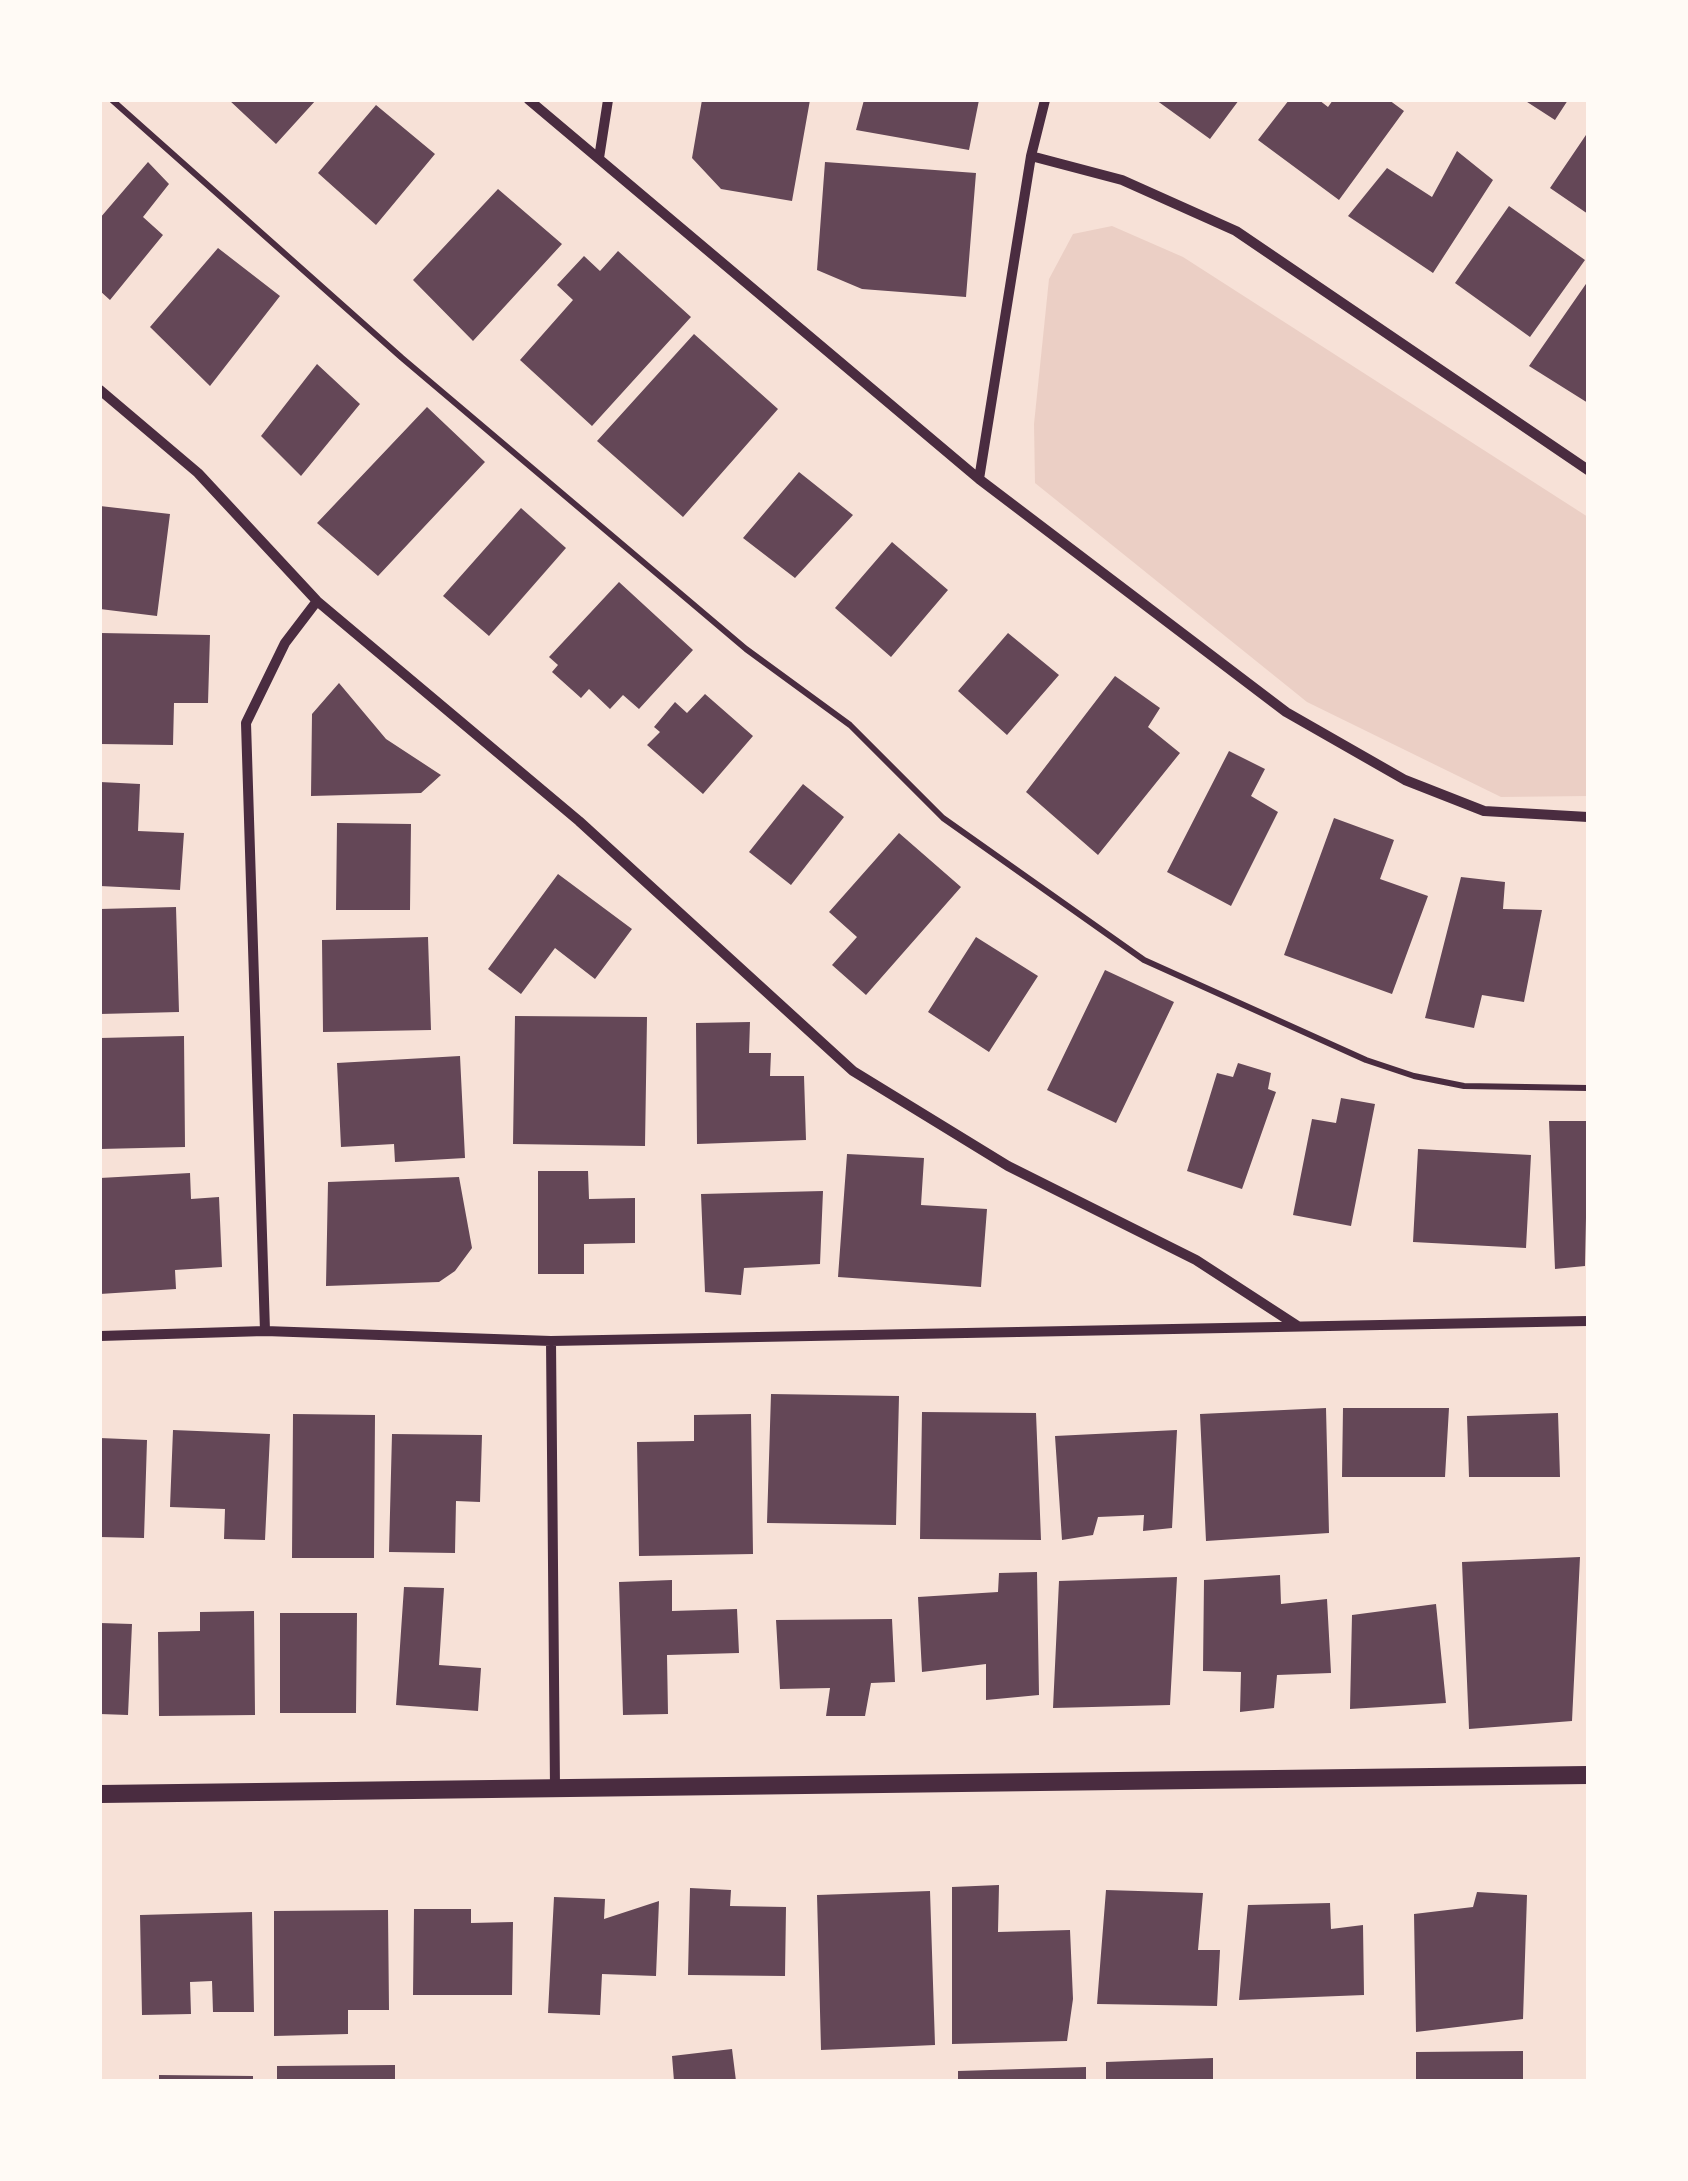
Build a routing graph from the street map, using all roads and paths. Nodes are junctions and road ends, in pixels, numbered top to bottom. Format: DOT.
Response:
graph roads {
  1 [pos="112,100"];
  2 [pos="529,100"];
  3 [pos="608,100"];
  4 [pos="1045,100"];
  5 [pos="1031,156"];
  6 [pos="598,158"];
  7 [pos="100,390"];
  8 [pos="1588,470"];
  9 [pos="979,479"];
  10 [pos="317,601"];
  11 [pos="1588,817"];
  12 [pos="1588,1088"];
  13 [pos="1588,1321"];
  14 [pos="1296,1325"];
  15 [pos="265,1331"];
  16 [pos="100,1336"];
  17 [pos="551,1341"];
  18 [pos="1588,1774"];
  19 [pos="555,1788"];
  20 [pos="100,1794"];
  1 -- 12 [label="path"];
  2 -- 6 [label="street"];
  3 -- 6 [label="street"];
  4 -- 5 [label="street"];
  5 -- 8 [label="street"];
  5 -- 9 [label="street"];
  6 -- 9 [label="street"];
  7 -- 10 [label="street"];
  9 -- 11 [label="street"];
  10 -- 14 [label="street"];
  10 -- 15 [label="street"];
  13 -- 14 [label="street"];
  14 -- 17 [label="street"];
  15 -- 16 [label="street"];
  15 -- 17 [label="street"];
  17 -- 19 [label="street"];
  18 -- 19 [label="street"];
  19 -- 20 [label="street"];
}
